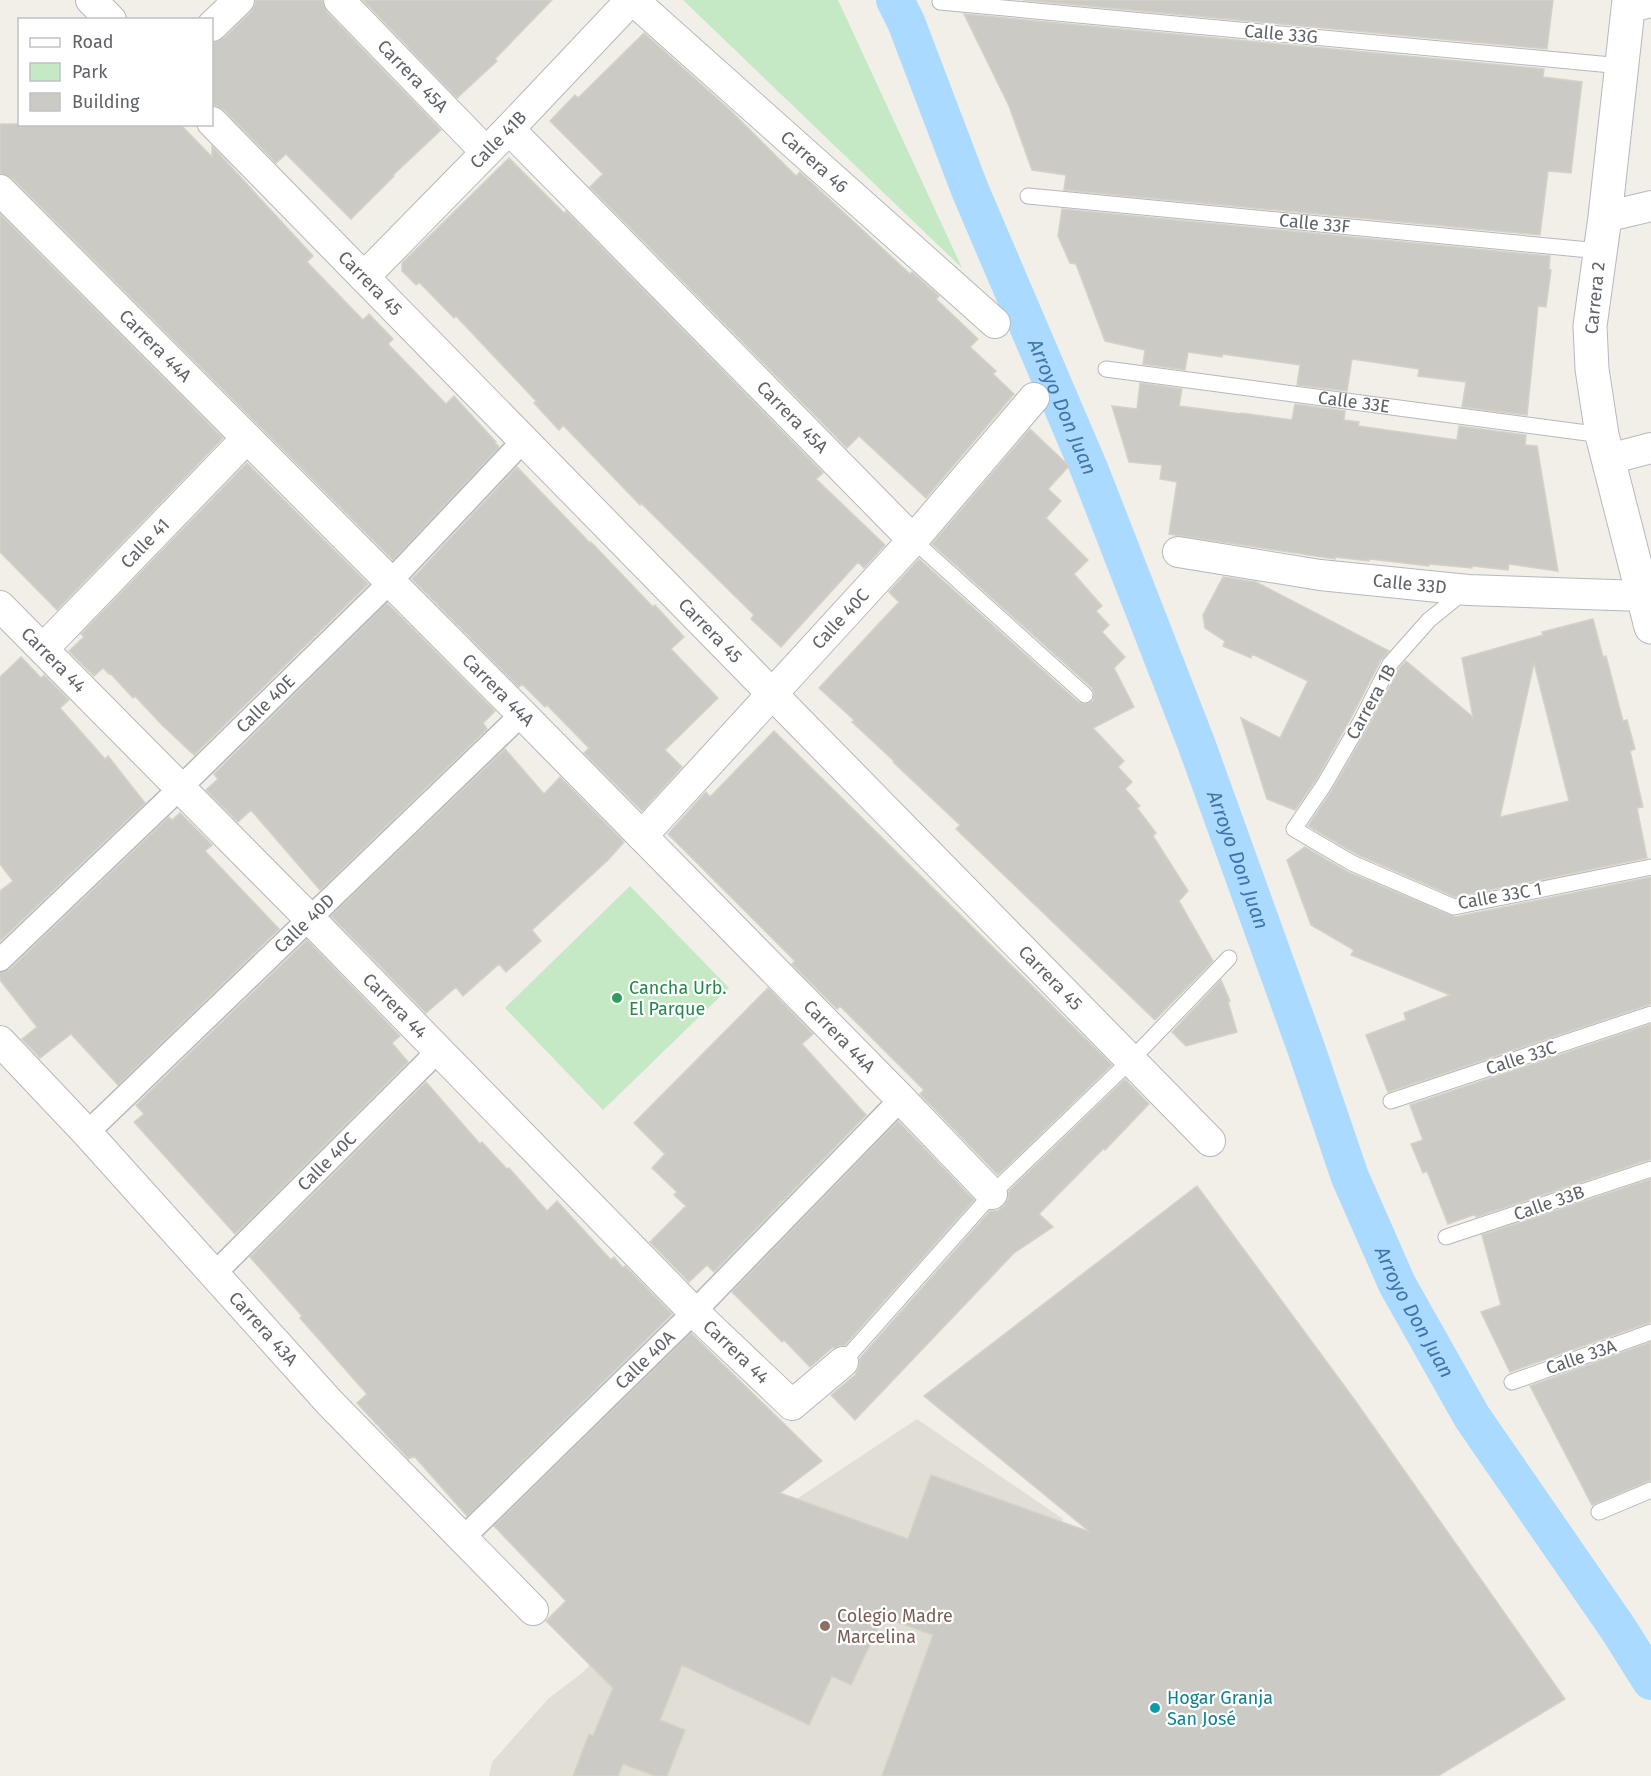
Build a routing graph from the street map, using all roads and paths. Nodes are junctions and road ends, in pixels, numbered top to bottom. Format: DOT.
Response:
graph roads {
  1 [pos="92,0"];
  2 [pos="239,0"];
  3 [pos="339,0"];
  4 [pos="632,0"];
  5 [pos="940,2"];
  6 [pos="1636,3"];
  7 [pos="109,18"];
  8 [pos="213,25"];
  9 [pos="1622,66"];
  10 [pos="213,123"];
  11 [pos="509,129"];
  12 [pos="486,152"];
  13 [pos="0,190"];
  14 [pos="1028,196"];
  15 [pos="1651,206"];
  16 [pos="1605,217"];
  17 [pos="1600,251"];
  18 [pos="364,277"];
  19 [pos="995,323"];
  20 [pos="1106,369"];
  21 [pos="1034,398"];
  22 [pos="247,438"];
  23 [pos="524,440"];
  24 [pos="1606,447"];
  25 [pos="1651,448"];
  26 [pos="913,540"];
  27 [pos="1178,552"];
  28 [pos="390,582"];
  29 [pos="1468,590"];
  30 [pos="0,606"];
  31 [pos="1647,611"];
  32 [pos="43,649"];
  33 [pos="772,694"];
  34 [pos="1085,695"];
  35 [pos="522,714"];
  36 [pos="180,788"];
  37 [pos="1294,829"];
  38 [pos="642,836"];
  39 [pos="1651,867"];
  40 [pos="310,919"];
  41 [pos="1229,958"];
  42 [pos="0,960"];
  43 [pos="1651,1014"];
  44 [pos="0,1041"];
  45 [pos="438,1052"];
  46 [pos="1131,1060"];
  47 [pos="901,1099"];
  48 [pos="1392,1101"];
  49 [pos="87,1133"];
  50 [pos="1210,1142"];
  51 [pos="1651,1169"];
  52 [pos="992,1194"];
  53 [pos="1446,1237"];
  54 [pos="215,1273"];
  55 [pos="694,1312"];
  56 [pos="1651,1332"];
  57 [pos="843,1362"];
  58 [pos="1512,1382"];
  59 [pos="1651,1490"];
  60 [pos="1599,1512"];
  61 [pos="462,1539"];
  62 [pos="533,1610"];
  1 -- 7 [label="street"];
  2 -- 8 [label="street"];
  3 -- 12 [label="street, Carrera 45A"];
  4 -- 11 [label="street, Calle 41B"];
  4 -- 19 [label="street, Carrera 46"];
  5 -- 9 [label="lane, Calle 33G"];
  6 -- 9 [label="street, Carrera 2"];
  9 -- 16 [label="street, Carrera 2"];
  10 -- 18 [label="street, Carrera 45"];
  11 -- 12 [label="street, Calle 41B"];
  11 -- 26 [label="street, Carrera 45A"];
  12 -- 18 [label="street, Calle 41B"];
  13 -- 22 [label="street, Carrera 44A"];
  14 -- 17 [label="lane, Calle 33F"];
  15 -- 16 [label="street"];
  16 -- 17 [label="street, Carrera 2"];
  17 -- 24 [label="street, Carrera 2"];
  18 -- 23 [label="street, Carrera 45"];
  20 -- 24 [label="lane, Calle 33E"];
  21 -- 26 [label="street, Calle 40C"];
  22 -- 28 [label="street, Carrera 44A"];
  22 -- 32 [label="street, Calle 41"];
  23 -- 28 [label="street, Calle 40E"];
  23 -- 33 [label="street, Carrera 45"];
  24 -- 25 [label="street, Calle 33E"];
  24 -- 31 [label="street, Carrera 2"];
  26 -- 33 [label="street, Calle 40C"];
  26 -- 34 [label="lane, Carrera 45A"];
  27 -- 29 [label="street, Calle 33D"];
  28 -- 35 [label="street, Carrera 44A"];
  28 -- 36 [label="street, Calle 40E"];
  29 -- 31 [label="street, Calle 33D"];
  29 -- 37 [label="lane, Carrera 1B"];
  30 -- 32 [label="street, Carrera 44"];
  32 -- 36 [label="street, Carrera 44"];
  33 -- 38 [label="street, Calle 40C"];
  33 -- 46 [label="street, Carrera 45"];
  35 -- 38 [label="street, Carrera 44A"];
  35 -- 40 [label="street, Calle 40D"];
  36 -- 40 [label="street, Carrera 44"];
  36 -- 42 [label="street, Calle 40E"];
  37 -- 39 [label="lane, Calle 33C 1"];
  38 -- 47 [label="street, Carrera 44A"];
  40 -- 45 [label="street, Carrera 44"];
  40 -- 49 [label="street, Calle 40D"];
  41 -- 46 [label="lane"];
  43 -- 48 [label="lane, Calle 33C"];
  44 -- 49 [label="street, Carrera 43A"];
  45 -- 54 [label="street, Calle 40C"];
  45 -- 55 [label="street, Carrera 44"];
  46 -- 50 [label="street, Carrera 45"];
  46 -- 52 [label="lane"];
  47 -- 52 [label="street, Carrera 44A"];
  47 -- 55 [label="street, Calle 40A"];
  49 -- 54 [label="street, Carrera 43A"];
  51 -- 53 [label="lane, Calle 33B"];
  52 -- 57 [label="lane"];
  54 -- 61 [label="street, Carrera 43A"];
  55 -- 57 [label="street, Carrera 44"];
  55 -- 61 [label="street, Calle 40A"];
  56 -- 58 [label="lane, Calle 33A"];
  59 -- 60 [label="lane"];
  61 -- 62 [label="street, Carrera 43A"];
}
